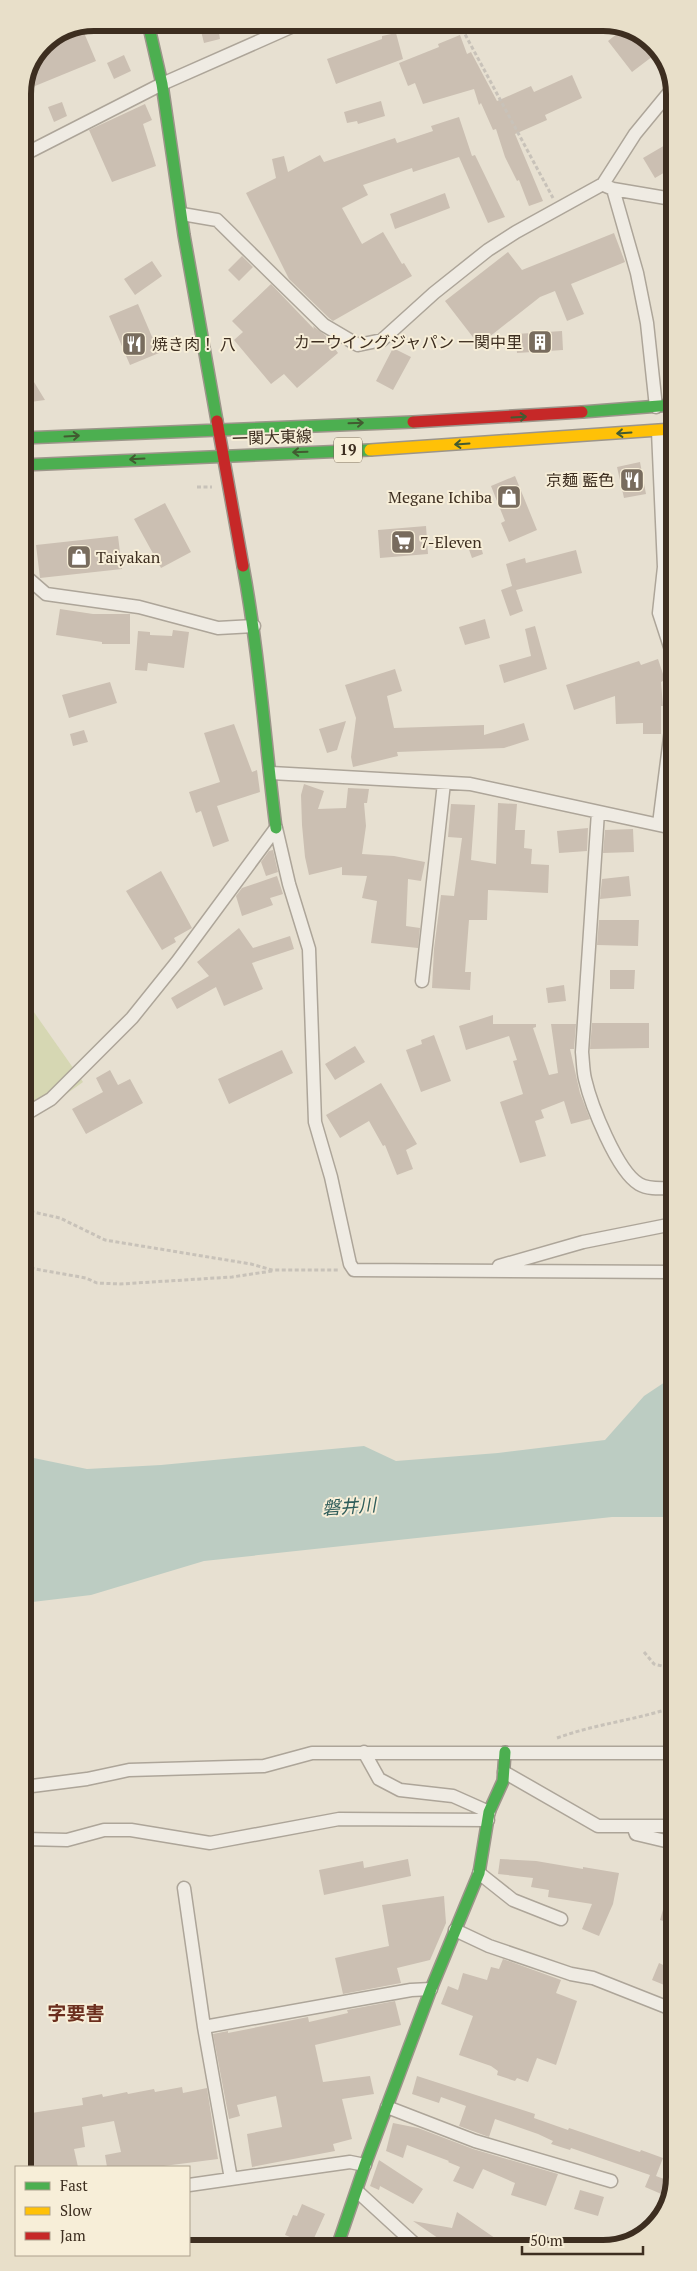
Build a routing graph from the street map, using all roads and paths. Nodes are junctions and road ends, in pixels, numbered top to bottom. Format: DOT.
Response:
graph roads {
  1 [pos="150,31"];
  2 [pos="282,31"];
  3 [pos="462,31"];
  4 [pos="162,84"];
  5 [pos="666,96"];
  6 [pos="31,151"];
  7 [pos="608,187"];
  8 [pos="666,198"];
  9 [pos="558,208"];
  10 [pos="182,214"];
  11 [pos="666,405"];
  12 [pos="656,407"];
  13 [pos="220,428"];
  14 [pos="666,430"];
  15 [pos="658,431"];
  16 [pos="31,438"];
  17 [pos="225,455"];
  18 [pos="31,464"];
  19 [pos="212,487"];
  20 [pos="197,488"];
  21 [pos="666,540"];
  22 [pos="666,577"];
  23 [pos="31,581"];
  24 [pos="254,626"];
  25 [pos="666,634"];
  26 [pos="666,769"];
  27 [pos="271,773"];
  28 [pos="444,784"];
  29 [pos="598,812"];
  30 [pos="659,824"];
  31 [pos="666,826"];
  32 [pos="276,828"];
  33 [pos="422,981"];
  34 [pos="31,1111"];
  35 [pos="666,1188"];
  36 [pos="31,1212"];
  37 [pos="666,1225"];
  38 [pos="31,1269"];
  39 [pos="272,1270"];
  40 [pos="354,1270"];
  41 [pos="486,1270"];
  42 [pos="666,1272"];
  43 [pos="644,1652"];
  44 [pos="666,1667"];
  45 [pos="666,1710"];
  46 [pos="555,1739"];
  47 [pos="364,1752"];
  48 [pos="505,1752"];
  49 [pos="666,1753"];
  50 [pos="504,1772"];
  51 [pos="31,1786"];
  52 [pos="488,1816"];
  53 [pos="633,1826"];
  54 [pos="666,1826"];
  55 [pos="31,1839"];
  56 [pos="666,1841"];
  57 [pos="479,1874"];
  58 [pos="184,1888"];
  59 [pos="561,1920"];
  60 [pos="455,1930"];
  61 [pos="431,1989"];
  62 [pos="666,2007"];
  63 [pos="204,2027"];
  64 [pos="387,2107"];
  65 [pos="365,2165"];
  66 [pos="231,2179"];
  67 [pos="612,2181"];
  68 [pos="190,2185"];
  69 [pos="358,2192"];
  70 [pos="340,2240"];
  71 [pos="410,2240"];
  1 -- 4 [label="street"];
  2 -- 4 [label="street"];
  3 -- 9 [label="path"];
  4 -- 6 [label="street"];
  4 -- 10 [label="street"];
  5 -- 7 [label="street"];
  7 -- 8 [label="street"];
  7 -- 9 [label="street"];
  7 -- 12 [label="street"];
  9 -- 10 [label="street"];
  10 -- 13 [label="street"];
  11 -- 12 [label="street, 一関大東線 / 19"];
  13 -- 12 [label="street, 一関大東線 / 19, one-way"];
  16 -- 13 [label="street, 一関大東線 / 19, one-way"];
  13 -- 17 [label="street"];
  14 -- 15 [label="street, 一関大東線 / 19"];
  15 -- 17 [label="street, 一関大東線 / 19, one-way"];
  15 -- 21 [label="street"];
  17 -- 18 [label="street, 一関大東線 / 19, one-way"];
  17 -- 24 [label="street"];
  19 -- 20 [label="path"];
  22 -- 25 [label="street"];
  23 -- 24 [label="street"];
  24 -- 27 [label="street"];
  26 -- 30 [label="street"];
  27 -- 28 [label="street"];
  27 -- 32 [label="street"];
  28 -- 29 [label="street"];
  28 -- 33 [label="street"];
  29 -- 30 [label="street"];
  29 -- 35 [label="street"];
  30 -- 31 [label="street"];
  32 -- 34 [label="street"];
  32 -- 40 [label="street"];
  36 -- 39 [label="path"];
  37 -- 41 [label="street"];
  38 -- 39 [label="path"];
  39 -- 40 [label="path"];
  40 -- 41 [label="street"];
  41 -- 42 [label="street"];
  43 -- 44 [label="path"];
  45 -- 46 [label="path"];
  47 -- 48 [label="street"];
  47 -- 51 [label="street"];
  47 -- 52 [label="street"];
  48 -- 49 [label="street"];
  48 -- 50 [label="street"];
  50 -- 52 [label="street"];
  50 -- 53 [label="street"];
  52 -- 55 [label="street"];
  52 -- 57 [label="street"];
  53 -- 54 [label="street"];
  53 -- 56 [label="street"];
  57 -- 59 [label="street"];
  57 -- 60 [label="street"];
  58 -- 63 [label="street"];
  60 -- 61 [label="street"];
  60 -- 62 [label="street"];
  61 -- 63 [label="street"];
  61 -- 64 [label="street"];
  63 -- 66 [label="street"];
  64 -- 65 [label="street"];
  64 -- 67 [label="street"];
  65 -- 66 [label="street"];
  65 -- 69 [label="street"];
  66 -- 68 [label="street"];
  69 -- 70 [label="street"];
  69 -- 71 [label="street"];
}
